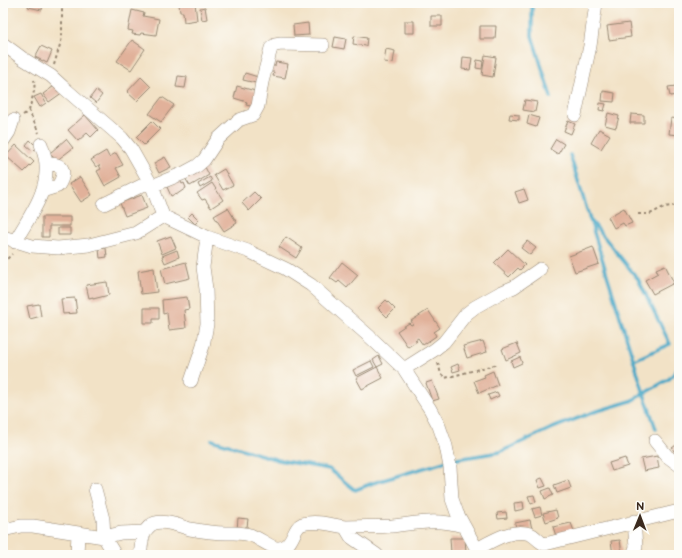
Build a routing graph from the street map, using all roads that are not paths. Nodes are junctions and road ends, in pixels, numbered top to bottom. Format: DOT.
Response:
graph roads {
  1 [pos="596,3"];
  2 [pos="3,44"];
  3 [pos="323,45"];
  4 [pos="575,115"];
  5 [pos="13,120"];
  6 [pos="3,141"];
  7 [pos="41,144"];
  8 [pos="151,184"];
  9 [pos="104,204"];
  10 [pos="163,216"];
  11 [pos="3,237"];
  12 [pos="207,237"];
  13 [pos="15,242"];
  14 [pos="540,269"];
  15 [pos="404,370"];
  16 [pos="191,382"];
  17 [pos="655,441"];
  18 [pos="679,465"];
  19 [pos="95,489"];
  20 [pos="679,511"];
  21 [pos="634,521"];
  22 [pos="463,526"];
  23 [pos="345,527"];
  24 [pos="3,530"];
  25 [pos="144,532"];
  26 [pos="78,533"];
  27 [pos="104,537"];
  28 [pos="478,552"];
  29 [pos="77,555"];
  30 [pos="115,555"];
  31 [pos="140,555"];
  32 [pos="377,555"];
  33 [pos="633,555"];
  1 -- 4 [label="street"];
  2 -- 8 [label="street"];
  3 -- 8 [label="street"];
  5 -- 6 [label="street"];
  7 -- 13 [label="street"];
  8 -- 9 [label="street"];
  8 -- 10 [label="street"];
  10 -- 12 [label="street"];
  10 -- 13 [label="street"];
  11 -- 13 [label="street"];
  12 -- 15 [label="street"];
  12 -- 16 [label="street"];
  14 -- 15 [label="street"];
  15 -- 22 [label="street"];
  17 -- 18 [label="street"];
  19 -- 27 [label="street"];
  20 -- 21 [label="street"];
  21 -- 28 [label="street"];
  21 -- 33 [label="street"];
  22 -- 23 [label="street"];
  22 -- 28 [label="street"];
  23 -- 25 [label="street"];
  23 -- 32 [label="street"];
  24 -- 26 [label="street"];
  25 -- 27 [label="street"];
  25 -- 31 [label="street"];
  26 -- 27 [label="street"];
  26 -- 29 [label="street"];
  27 -- 30 [label="street"];
}
